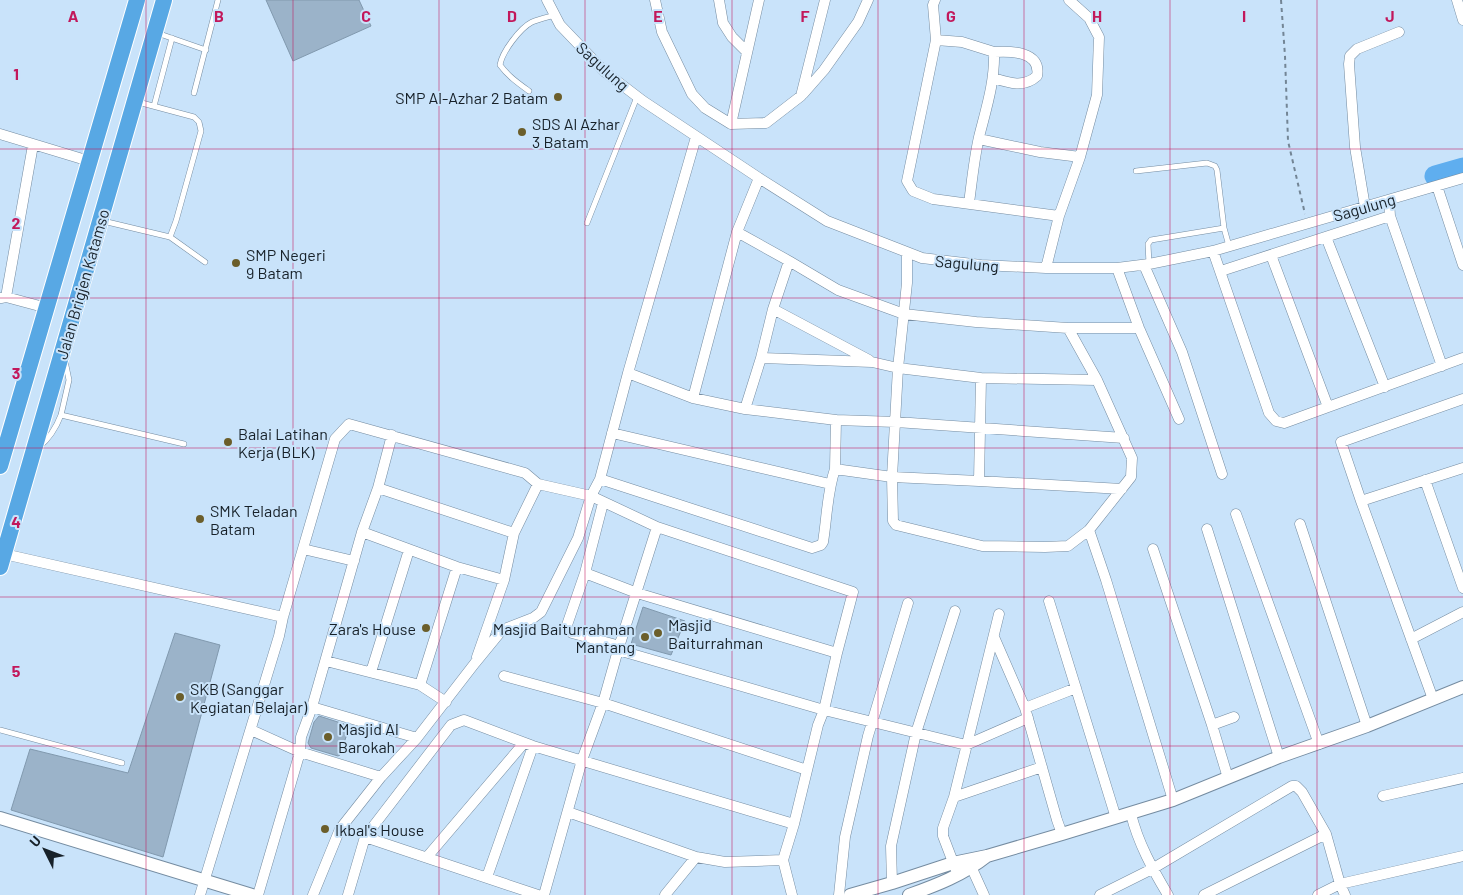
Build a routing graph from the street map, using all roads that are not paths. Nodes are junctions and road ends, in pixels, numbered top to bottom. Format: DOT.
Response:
graph roads {
  1 [pos="137,0"];
  2 [pos="164,0"];
  3 [pos="218,0"];
  4 [pos="547,0"];
  5 [pos="655,0"];
  6 [pos="719,0"];
  7 [pos="759,0"];
  8 [pos="825,0"];
  9 [pos="868,0"];
  10 [pos="935,0"];
  11 [pos="1069,0"];
  12 [pos="1457,0"];
  13 [pos="555,15"];
  14 [pos="1463,20"];
  15 [pos="155,32"];
  16 [pos="1399,32"];
  17 [pos="172,38"];
  18 [pos="936,40"];
  19 [pos="206,50"];
  20 [pos="747,52"];
  21 [pos="994,52"];
  22 [pos="993,78"];
  23 [pos="529,91"];
  24 [pos="194,93"];
  25 [pos="637,96"];
  26 [pos="801,96"];
  27 [pos="135,101"];
  28 [pos="154,106"];
  29 [pos="731,124"];
  30 [pos="0,134"];
  31 [pos="696,137"];
  32 [pos="979,140"];
  33 [pos="33,145"];
  34 [pos="1080,156"];
  35 [pos="89,162"];
  36 [pos="1136,171"];
  37 [pos="758,178"];
  38 [pos="1463,178"];
  39 [pos="1437,186"];
  40 [pos="1389,200"];
  41 [pos="969,203"];
  42 [pos="1365,207"];
  43 [pos="1059,216"];
  44 [pos="1390,216"];
  45 [pos="100,220"];
  46 [pos="588,223"];
  47 [pos="1224,228"];
  48 [pos="738,232"];
  49 [pos="170,237"];
  50 [pos="1326,237"];
  51 [pos="1229,246"];
  52 [pos="1213,251"];
  53 [pos="907,253"];
  54 [pos="1271,255"];
  55 [pos="789,261"];
  56 [pos="205,262"];
  57 [pos="1147,265"];
  58 [pos="1463,265"];
  59 [pos="1046,268"];
  60 [pos="1118,268"];
  61 [pos="1221,272"];
  62 [pos="3,298"];
  63 [pos="46,308"];
  64 [pos="773,309"];
  65 [pos="904,314"];
  66 [pos="1068,328"];
  67 [pos="1139,328"];
  68 [pos="62,352"];
  69 [pos="761,358"];
  70 [pos="1463,358"];
  71 [pos="872,362"];
  72 [pos="1442,366"];
  73 [pos="898,368"];
  74 [pos="628,373"];
  75 [pos="981,378"];
  76 [pos="1097,380"];
  77 [pos="1385,386"];
  78 [pos="693,398"];
  79 [pos="1463,399"];
  80 [pos="1328,407"];
  81 [pos="745,409"];
  82 [pos="61,415"];
  83 [pos="1179,419"];
  84 [pos="836,420"];
  85 [pos="896,422"];
  86 [pos="6,425"];
  87 [pos="979,428"];
  88 [pos="612,433"];
  89 [pos="392,436"];
  90 [pos="1124,438"];
  91 [pos="184,444"];
  92 [pos="34,452"];
  93 [pos="0,466"];
  94 [pos="1463,468"];
  95 [pos="835,469"];
  96 [pos="1222,474"];
  97 [pos="892,477"];
  98 [pos="600,479"];
  99 [pos="1425,480"];
  100 [pos="979,481"];
  101 [pos="538,484"];
  102 [pos="830,484"];
  103 [pos="378,488"];
  104 [pos="1122,489"];
  105 [pos="591,496"];
  106 [pos="1361,501"];
  107 [pos="604,503"];
  108 [pos="1236,514"];
  109 [pos="1300,524"];
  110 [pos="657,527"];
  111 [pos="1207,529"];
  112 [pos="1089,530"];
  113 [pos="362,532"];
  114 [pos="514,533"];
  115 [pos="303,549"];
  116 [pos="1153,549"];
  117 [pos="409,550"];
  118 [pos="2,560"];
  119 [pos="354,561"];
  120 [pos="457,567"];
  121 [pos="585,573"];
  122 [pos="504,580"];
  123 [pos="1463,588"];
  124 [pos="637,593"];
  125 [pos="1049,601"];
  126 [pos="908,603"];
  127 [pos="955,611"];
  128 [pos="1463,612"];
  129 [pos="999,614"];
  130 [pos="283,617"];
  131 [pos="994,637"];
  132 [pos="1411,639"];
  133 [pos="619,648"];
  134 [pos="837,653"];
  135 [pos="326,661"];
  136 [pos="475,663"];
  137 [pos="371,672"];
  138 [pos="504,676"];
  139 [pos="420,685"];
  140 [pos="1463,687"];
  141 [pos="1076,688"];
  142 [pos="1433,699"];
  143 [pos="446,702"];
  144 [pos="603,703"];
  145 [pos="312,707"];
  146 [pos="1025,708"];
  147 [pos="824,710"];
  148 [pos="1028,718"];
  149 [pos="1234,718"];
  150 [pos="872,722"];
  151 [pos="1212,725"];
  152 [pos="1367,726"];
  153 [pos="0,730"];
  154 [pos="250,730"];
  155 [pos="916,733"];
  156 [pos="417,738"];
  157 [pos="528,744"];
  158 [pos="1319,744"];
  159 [pos="966,745"];
  160 [pos="300,752"];
  161 [pos="1279,757"];
  162 [pos="582,760"];
  163 [pos="122,763"];
  164 [pos="1042,767"];
  165 [pos="807,770"];
  166 [pos="381,777"];
  167 [pos="1228,778"];
  168 [pos="1463,778"];
  169 [pos="1383,796"];
  170 [pos="954,797"];
  171 [pos="1173,800"];
  172 [pos="568,812"];
  173 [pos="1131,814"];
  174 [pos="0,818"];
  175 [pos="1116,818"];
  176 [pos="794,824"];
  177 [pos="1062,834"];
  178 [pos="1326,834"];
  179 [pos="365,836"];
  180 [pos="1463,856"];
  181 [pos="696,857"];
  182 [pos="427,858"];
  183 [pos="783,860"];
  184 [pos="953,863"];
  185 [pos="970,864"];
  186 [pos="1152,869"];
  187 [pos="958,876"];
  188 [pos="487,877"];
  189 [pos="204,881"];
  190 [pos="892,883"];
  191 [pos="1340,884"];
  192 [pos="200,895"];
  193 [pos="252,895"];
  194 [pos="258,895"];
  195 [pos="313,895"];
  196 [pos="348,895"];
  197 [pos="538,895"];
  198 [pos="544,895"];
  199 [pos="665,895"];
  200 [pos="792,895"];
  201 [pos="839,895"];
  202 [pos="850,895"];
  203 [pos="909,895"];
  204 [pos="984,895"];
  205 [pos="1100,895"];
  206 [pos="1168,895"];
  207 [pos="1204,895"];
  208 [pos="1318,895"];
  209 [pos="1345,895"];
  1 -- 35 [label="highway, Jalan Brigjen Katamso"];
  2 -- 15 [label="highway, Jalan Brigjen Katamso"];
  3 -- 19 [label="lane"];
  4 -- 13 [label="street, Sagulung"];
  5 -- 29 [label="street"];
  6 -- 20 [label="street"];
  7 -- 20 [label="street"];
  8 -- 26 [label="street"];
  9 -- 26 [label="street"];
  10 -- 18 [label="street"];
  11 -- 34 [label="street"];
  12 -- 14 [label="street"];
  13 -- 23 [label="lane"];
  13 -- 25 [label="street, Sagulung"];
  15 -- 17 [label="lane"];
  15 -- 27 [label="highway, Jalan Brigjen Katamso"];
  16 -- 42 [label="street"];
  17 -- 19 [label="lane"];
  17 -- 28 [label="lane"];
  18 -- 21 [label="street"];
  18 -- 41 [label="street"];
  19 -- 24 [label="lane"];
  20 -- 29 [label="street"];
  21 -- 22 [label="street"];
  21 -- 22 [label="street"];
  22 -- 32 [label="street"];
  25 -- 31 [label="street, Sagulung"];
  25 -- 46 [label="lane"];
  26 -- 29 [label="street"];
  27 -- 28 [label="lane"];
  27 -- 45 [label="highway, Jalan Brigjen Katamso"];
  28 -- 49 [label="lane"];
  30 -- 33 [label="street"];
  31 -- 37 [label="street, Sagulung"];
  31 -- 74 [label="street"];
  32 -- 34 [label="street"];
  32 -- 41 [label="street"];
  33 -- 35 [label="street"];
  33 -- 62 [label="street"];
  34 -- 43 [label="street"];
  35 -- 63 [label="highway, Jalan Brigjen Katamso"];
  36 -- 47 [label="lane"];
  37 -- 48 [label="street"];
  37 -- 53 [label="street, Sagulung"];
  38 -- 39 [label="street, Sagulung"];
  39 -- 40 [label="street, Sagulung"];
  39 -- 58 [label="street"];
  40 -- 42 [label="street, Sagulung"];
  40 -- 44 [label="street"];
  41 -- 43 [label="street"];
  42 -- 51 [label="street, Sagulung"];
  43 -- 59 [label="street"];
  44 -- 50 [label="street"];
  44 -- 72 [label="street"];
  45 -- 49 [label="lane"];
  45 -- 68 [label="highway, Jalan Brigjen Katamso"];
  47 -- 51 [label="lane"];
  47 -- 57 [label="lane"];
  48 -- 55 [label="street"];
  48 -- 78 [label="street"];
  49 -- 56 [label="lane"];
  50 -- 54 [label="street"];
  50 -- 77 [label="street"];
  51 -- 52 [label="street, Sagulung"];
  52 -- 57 [label="street, Sagulung"];
  52 -- 61 [label="street"];
  53 -- 59 [label="street, Sagulung"];
  53 -- 65 [label="street"];
  54 -- 61 [label="street"];
  54 -- 80 [label="street"];
  55 -- 64 [label="street"];
  55 -- 65 [label="street"];
  57 -- 60 [label="street, Sagulung"];
  57 -- 96 [label="street"];
  59 -- 60 [label="street, Sagulung"];
  60 -- 67 [label="street"];
  61 -- 80 [label="street"];
  62 -- 63 [label="street"];
  63 -- 86 [label="highway, Jalan Brigjen Katamso"];
  64 -- 69 [label="street"];
  64 -- 71 [label="street"];
  65 -- 66 [label="street"];
  65 -- 73 [label="street"];
  66 -- 67 [label="street"];
  66 -- 76 [label="street"];
  67 -- 83 [label="street"];
  68 -- 82 [label="lane"];
  68 -- 92 [label="highway, Jalan Brigjen Katamso"];
  69 -- 71 [label="street"];
  69 -- 81 [label="street"];
  70 -- 72 [label="street"];
  71 -- 73 [label="street"];
  72 -- 77 [label="street"];
  73 -- 75 [label="street"];
  73 -- 85 [label="street"];
  74 -- 78 [label="street"];
  74 -- 88 [label="street"];
  75 -- 76 [label="street"];
  75 -- 87 [label="street"];
  76 -- 90 [label="street"];
  77 -- 80 [label="street"];
  78 -- 81 [label="street"];
  79 -- 106 [label="street"];
  81 -- 84 [label="street"];
  82 -- 91 [label="lane"];
  82 -- 92 [label="lane"];
  84 -- 85 [label="street"];
  84 -- 95 [label="street"];
  85 -- 87 [label="street"];
  85 -- 97 [label="street"];
  86 -- 93 [label="highway, Jalan Brigjen Katamso"];
  87 -- 90 [label="street"];
  87 -- 100 [label="street"];
  88 -- 98 [label="street"];
  88 -- 102 [label="street"];
  89 -- 101 [label="street"];
  89 -- 103 [label="street"];
  89 -- 115 [label="street"];
  90 -- 104 [label="street"];
  92 -- 118 [label="highway, Jalan Brigjen Katamso"];
  94 -- 99 [label="street"];
  95 -- 97 [label="street"];
  95 -- 102 [label="street"];
  97 -- 100 [label="street"];
  97 -- 112 [label="street"];
  98 -- 102 [label="street"];
  98 -- 105 [label="street"];
  99 -- 106 [label="street"];
  99 -- 123 [label="street"];
  100 -- 104 [label="street"];
  101 -- 105 [label="street"];
  101 -- 114 [label="street"];
  103 -- 113 [label="street"];
  103 -- 114 [label="street"];
  104 -- 112 [label="street"];
  105 -- 107 [label="street"];
  105 -- 136 [label="street"];
  106 -- 132 [label="street"];
  107 -- 110 [label="street"];
  107 -- 121 [label="street"];
  108 -- 158 [label="street"];
  109 -- 152 [label="street"];
  110 -- 124 [label="street"];
  110 -- 134 [label="street"];
  111 -- 161 [label="street"];
  112 -- 171 [label="street"];
  113 -- 117 [label="street"];
  113 -- 119 [label="street"];
  114 -- 122 [label="street"];
  115 -- 119 [label="street"];
  115 -- 130 [label="street"];
  116 -- 151 [label="street"];
  117 -- 120 [label="street"];
  117 -- 137 [label="street"];
  118 -- 130 [label="street"];
  119 -- 135 [label="street"];
  120 -- 122 [label="street"];
  120 -- 139 [label="street"];
  121 -- 124 [label="street"];
  121 -- 133 [label="street"];
  122 -- 136 [label="street"];
  124 -- 133 [label="street"];
  124 -- 134 [label="street"];
  125 -- 141 [label="street"];
  126 -- 150 [label="street"];
  127 -- 155 [label="street"];
  128 -- 132 [label="street"];
  129 -- 131 [label="street"];
  130 -- 154 [label="street"];
  131 -- 146 [label="street"];
  131 -- 159 [label="street"];
  132 -- 142 [label="street"];
  133 -- 144 [label="street"];
  133 -- 147 [label="street"];
  134 -- 147 [label="street"];
  135 -- 137 [label="street"];
  135 -- 145 [label="street"];
  136 -- 143 [label="street"];
  137 -- 139 [label="street"];
  138 -- 144 [label="street"];
  139 -- 143 [label="street"];
  140 -- 142 [label="street"];
  141 -- 146 [label="street"];
  141 -- 175 [label="street"];
  142 -- 152 [label="street"];
  143 -- 156 [label="street"];
  144 -- 162 [label="street"];
  144 -- 165 [label="street"];
  145 -- 156 [label="street"];
  145 -- 160 [label="street"];
  146 -- 148 [label="street"];
  147 -- 150 [label="street"];
  147 -- 165 [label="street"];
  148 -- 159 [label="street"];
  148 -- 164 [label="street"];
  149 -- 151 [label="street"];
  150 -- 155 [label="street"];
  150 -- 201 [label="street"];
  151 -- 167 [label="street"];
  152 -- 158 [label="street"];
  153 -- 163 [label="lane"];
  154 -- 160 [label="street"];
  154 -- 189 [label="street"];
  155 -- 159 [label="street"];
  155 -- 190 [label="street"];
  156 -- 166 [label="street"];
  157 -- 162 [label="street"];
  157 -- 179 [label="street"];
  157 -- 182 [label="street"];
  157 -- 188 [label="street"];
  158 -- 161 [label="street"];
  159 -- 170 [label="street"];
  160 -- 166 [label="street"];
  160 -- 194 [label="street"];
  161 -- 167 [label="street"];
  162 -- 172 [label="street"];
  162 -- 176 [label="street"];
  164 -- 170 [label="street"];
  164 -- 177 [label="street"];
  165 -- 176 [label="street"];
  166 -- 195 [label="street"];
  167 -- 171 [label="street"];
  168 -- 169 [label="street"];
  170 -- 184 [label="street"];
  171 -- 173 [label="street"];
  172 -- 181 [label="street"];
  172 -- 198 [label="street"];
  173 -- 175 [label="street"];
  173 -- 186 [label="street"];
  174 -- 189 [label="street"];
  175 -- 177 [label="street"];
  176 -- 183 [label="street"];
  177 -- 185 [label="street"];
  178 -- 186 [label="street"];
  178 -- 191 [label="street"];
  178 -- 207 [label="street"];
  179 -- 182 [label="street"];
  179 -- 196 [label="street"];
  180 -- 191 [label="street"];
  181 -- 183 [label="street"];
  181 -- 199 [label="street"];
  182 -- 188 [label="street"];
  183 -- 200 [label="street"];
  184 -- 185 [label="street"];
  184 -- 187 [label="street"];
  184 -- 190 [label="street"];
  185 -- 187 [label="street"];
  185 -- 204 [label="street"];
  186 -- 205 [label="street"];
  186 -- 206 [label="street"];
  187 -- 203 [label="street"];
  188 -- 197 [label="street"];
  189 -- 192 [label="street"];
  189 -- 193 [label="street"];
  190 -- 202 [label="street"];
  191 -- 208 [label="street"];
  191 -- 209 [label="street"];
}
